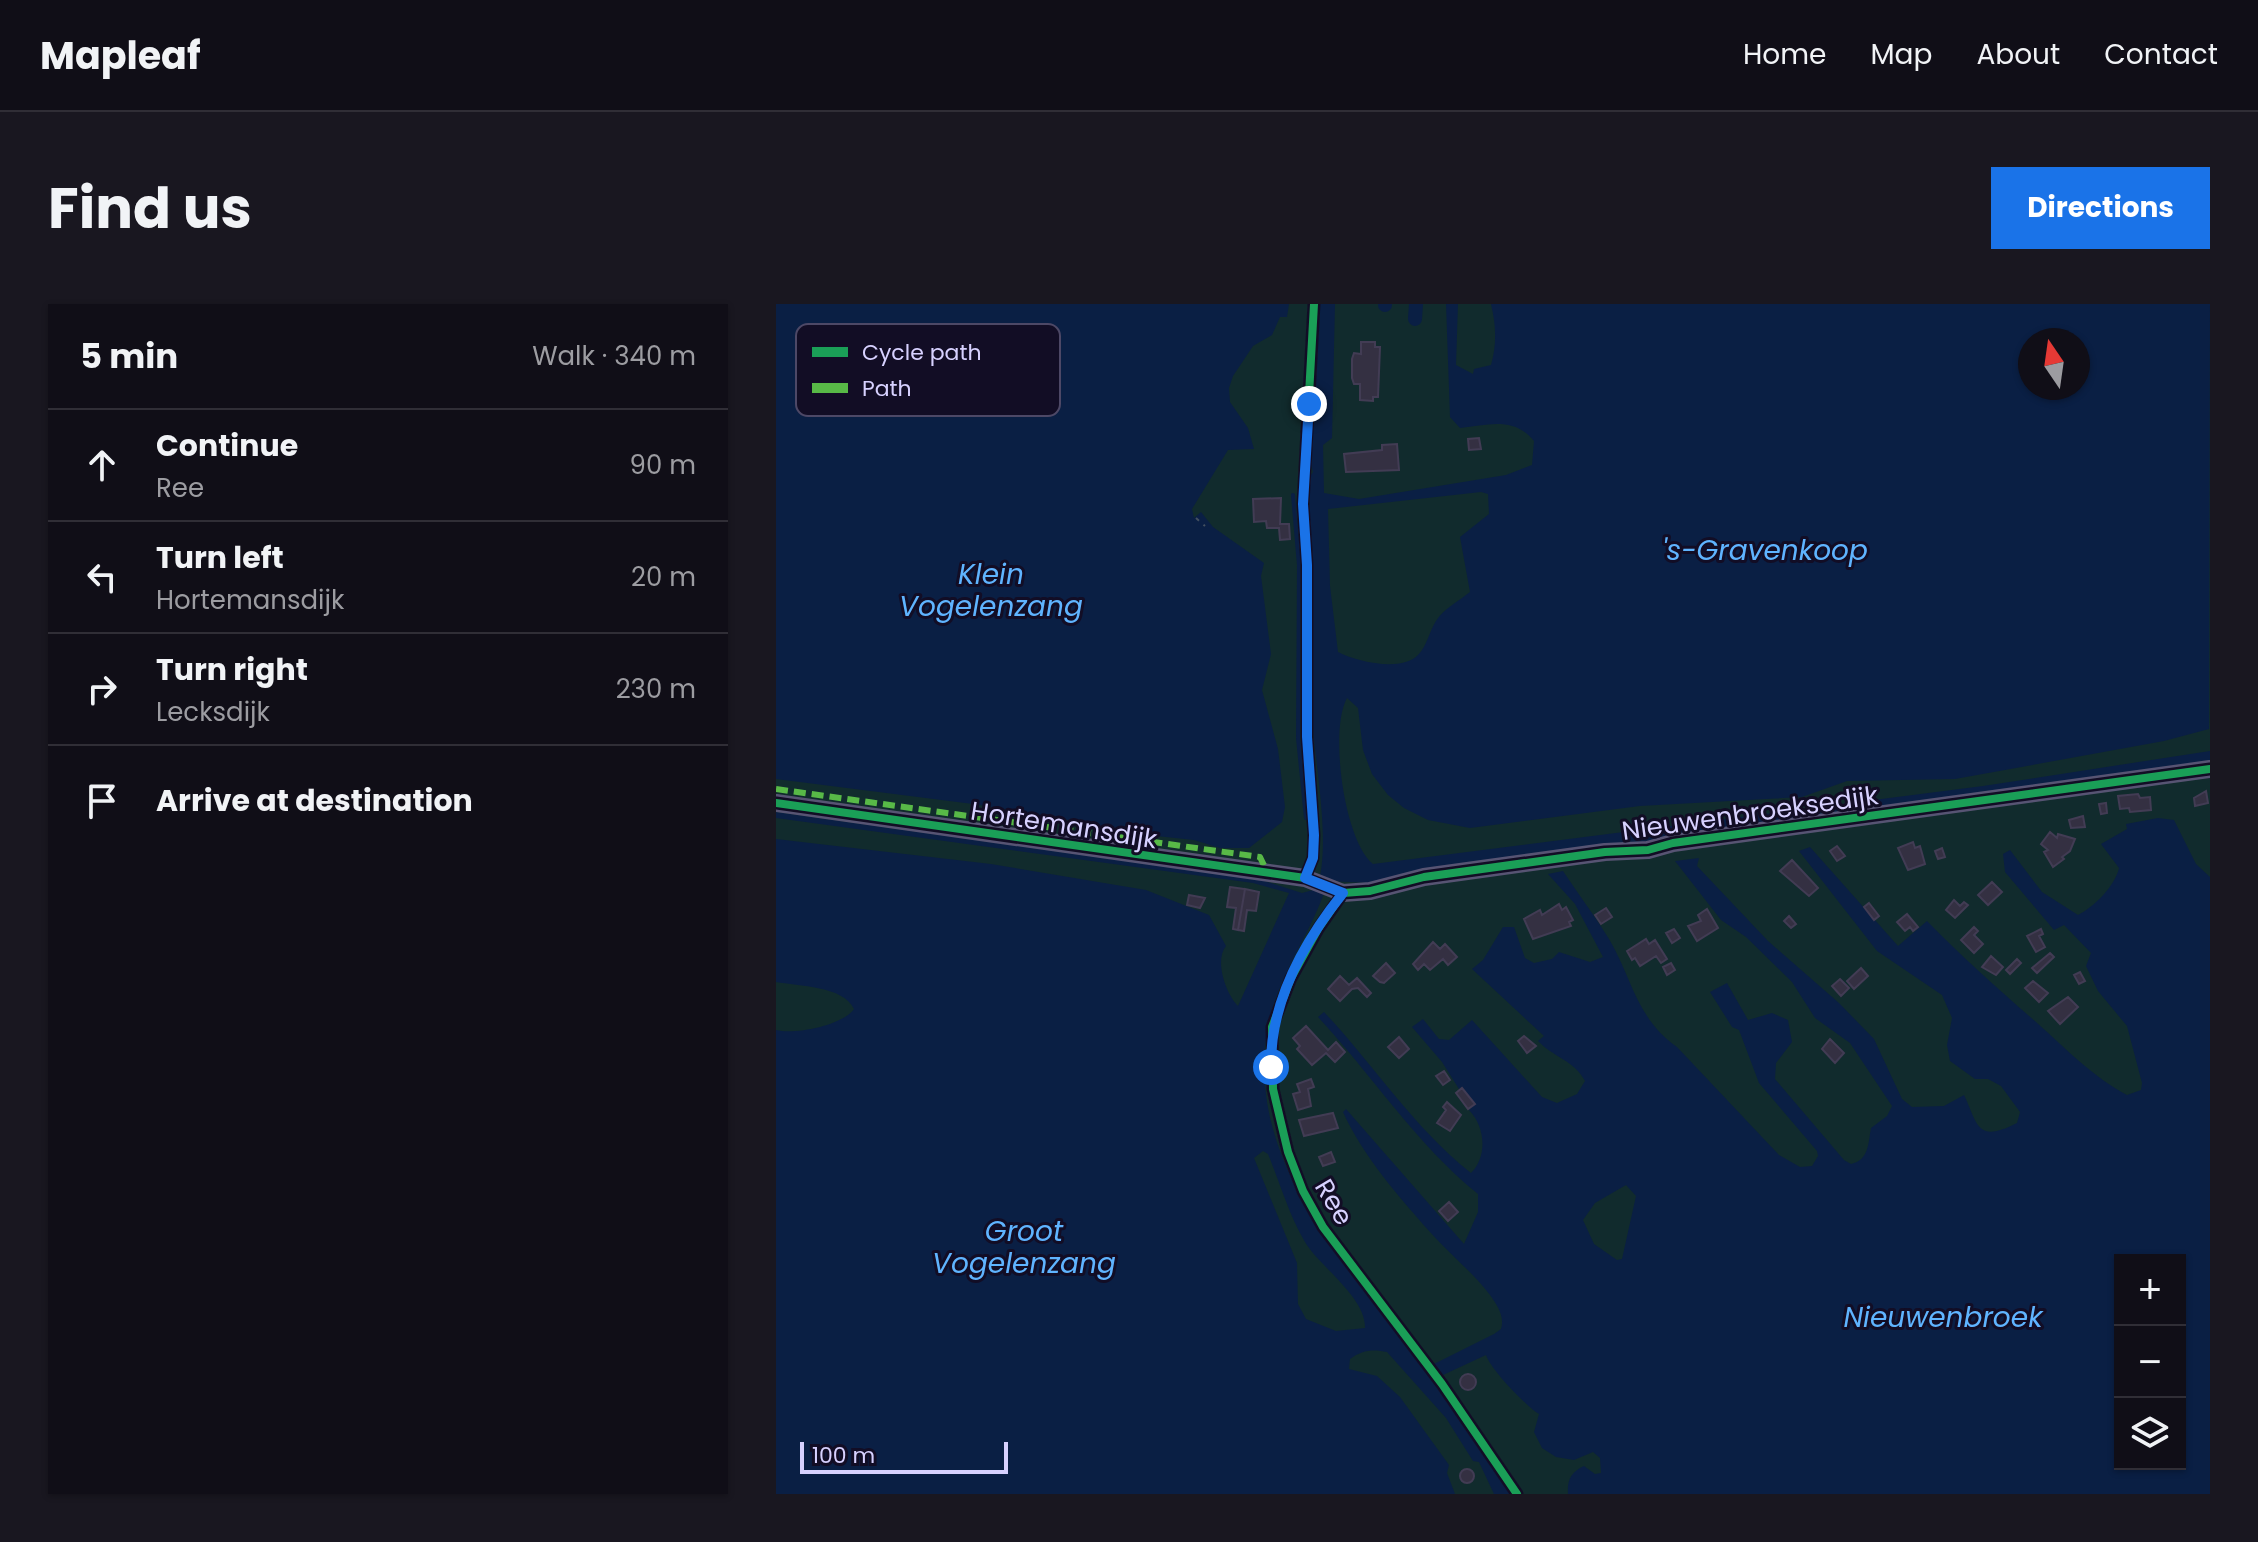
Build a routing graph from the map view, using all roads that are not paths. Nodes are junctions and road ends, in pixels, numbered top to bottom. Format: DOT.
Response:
graph roads {
  1 [pos="1314,304"];
  2 [pos="2210,769"];
  3 [pos="776,803"];
  4 [pos="1324,885"];
  5 [pos="1517,1494"];
  1 -- 4 [label="street"];
  2 -- 4 [label="street, Nieuwenbroeksedijk"];
  3 -- 4 [label="street, Hortemansdijk"];
  4 -- 5 [label="street, Ree"];
}
